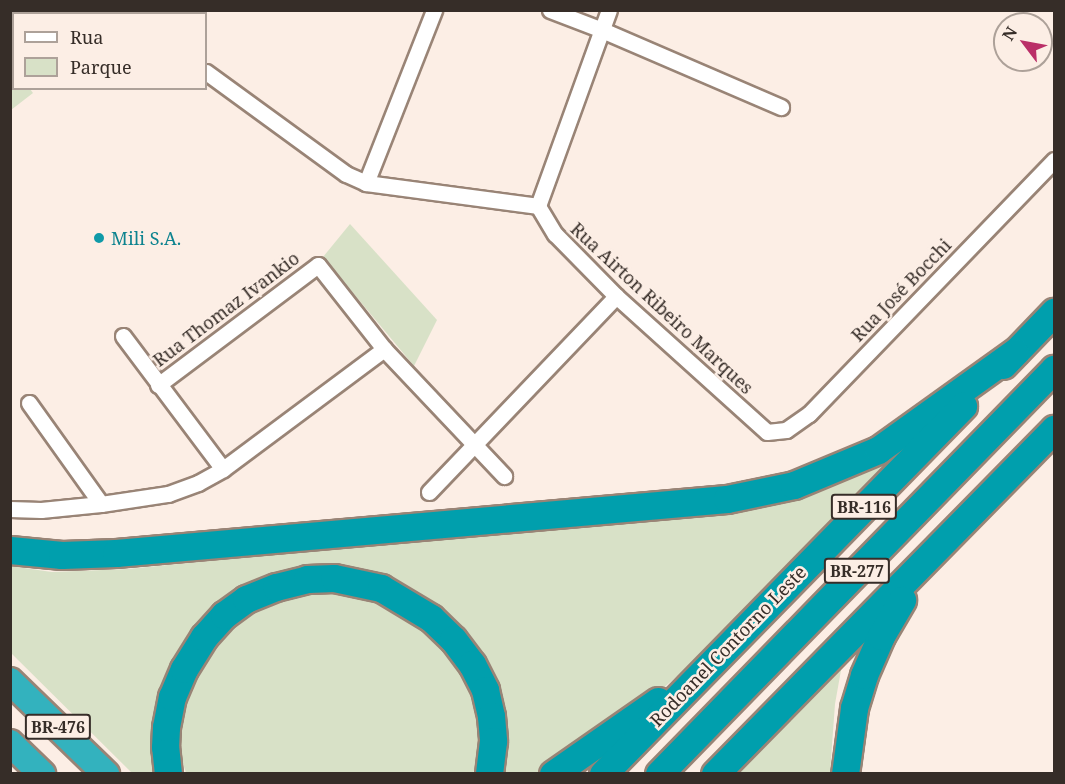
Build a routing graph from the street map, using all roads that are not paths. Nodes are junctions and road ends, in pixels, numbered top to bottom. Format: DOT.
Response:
graph roads {
  1 [pos="434,10"];
  2 [pos="550,10"];
  3 [pos="609,10"];
  4 [pos="602,30"];
  5 [pos="207,73"];
  6 [pos="780,107"];
  7 [pos="1054,160"];
  8 [pos="366,183"];
  9 [pos="538,206"];
  10 [pos="616,296"];
  11 [pos="1054,312"];
  12 [pos="123,336"];
  13 [pos="384,349"];
  14 [pos="1015,352"];
  15 [pos="1054,369"];
  16 [pos="158,385"];
  17 [pos="29,403"];
  18 [pos="1054,429"];
  19 [pos="767,432"];
  20 [pos="474,444"];
  21 [pos="223,469"];
  22 [pos="504,476"];
  23 [pos="429,492"];
  24 [pos="101,504"];
  25 [pos="10,509"];
  26 [pos="946,542"];
  27 [pos="10,550"];
  28 [pos="713,661"];
  29 [pos="754,676"];
  30 [pos="10,681"];
  31 [pos="10,743"];
  32 [pos="42,774"];
  33 [pos="106,774"];
  34 [pos="168,774"];
  35 [pos="489,774"];
  36 [pos="553,774"];
  37 [pos="603,774"];
  38 [pos="659,774"];
  39 [pos="683,774"];
  40 [pos="715,774"];
  41 [pos="845,774"];
  1 -- 8 [label="street"];
  2 -- 4 [label="street"];
  3 -- 4 [label="street"];
  4 -- 6 [label="street"];
  4 -- 9 [label="street"];
  5 -- 8 [label="street"];
  7 -- 19 [label="street, Rua José Bocchi"];
  8 -- 9 [label="street"];
  9 -- 10 [label="street, Rua Airton Ribeiro Marques"];
  10 -- 19 [label="street, Rua Airton Ribeiro Marques"];
  10 -- 20 [label="street"];
  11 -- 14 [label="highway, Rodoanel Contorno Leste / BR-116"];
  12 -- 16 [label="street"];
  13 -- 16 [label="street, Rua Thomaz Ivankio"];
  13 -- 20 [label="street"];
  13 -- 21 [label="street"];
  14 -- 27 [label="highway"];
  14 -- 28 [label="highway, Rodoanel Contorno Leste / BR-116"];
  15 -- 29 [label="highway, BR-277"];
  16 -- 21 [label="street"];
  17 -- 24 [label="street"];
  18 -- 26 [label="highway"];
  20 -- 22 [label="street"];
  20 -- 23 [label="street"];
  21 -- 24 [label="street"];
  24 -- 25 [label="street"];
  26 -- 40 [label="highway"];
  26 -- 41 [label="highway"];
  28 -- 36 [label="highway, BR-116"];
  28 -- 37 [label="highway, Rodoanel Contorno Leste"];
  29 -- 38 [label="highway, BR-277"];
  29 -- 39 [label="highway"];
  30 -- 33 [label="highway, BR-476"];
  31 -- 32 [label="highway"];
  34 -- 35 [label="highway"];
}
